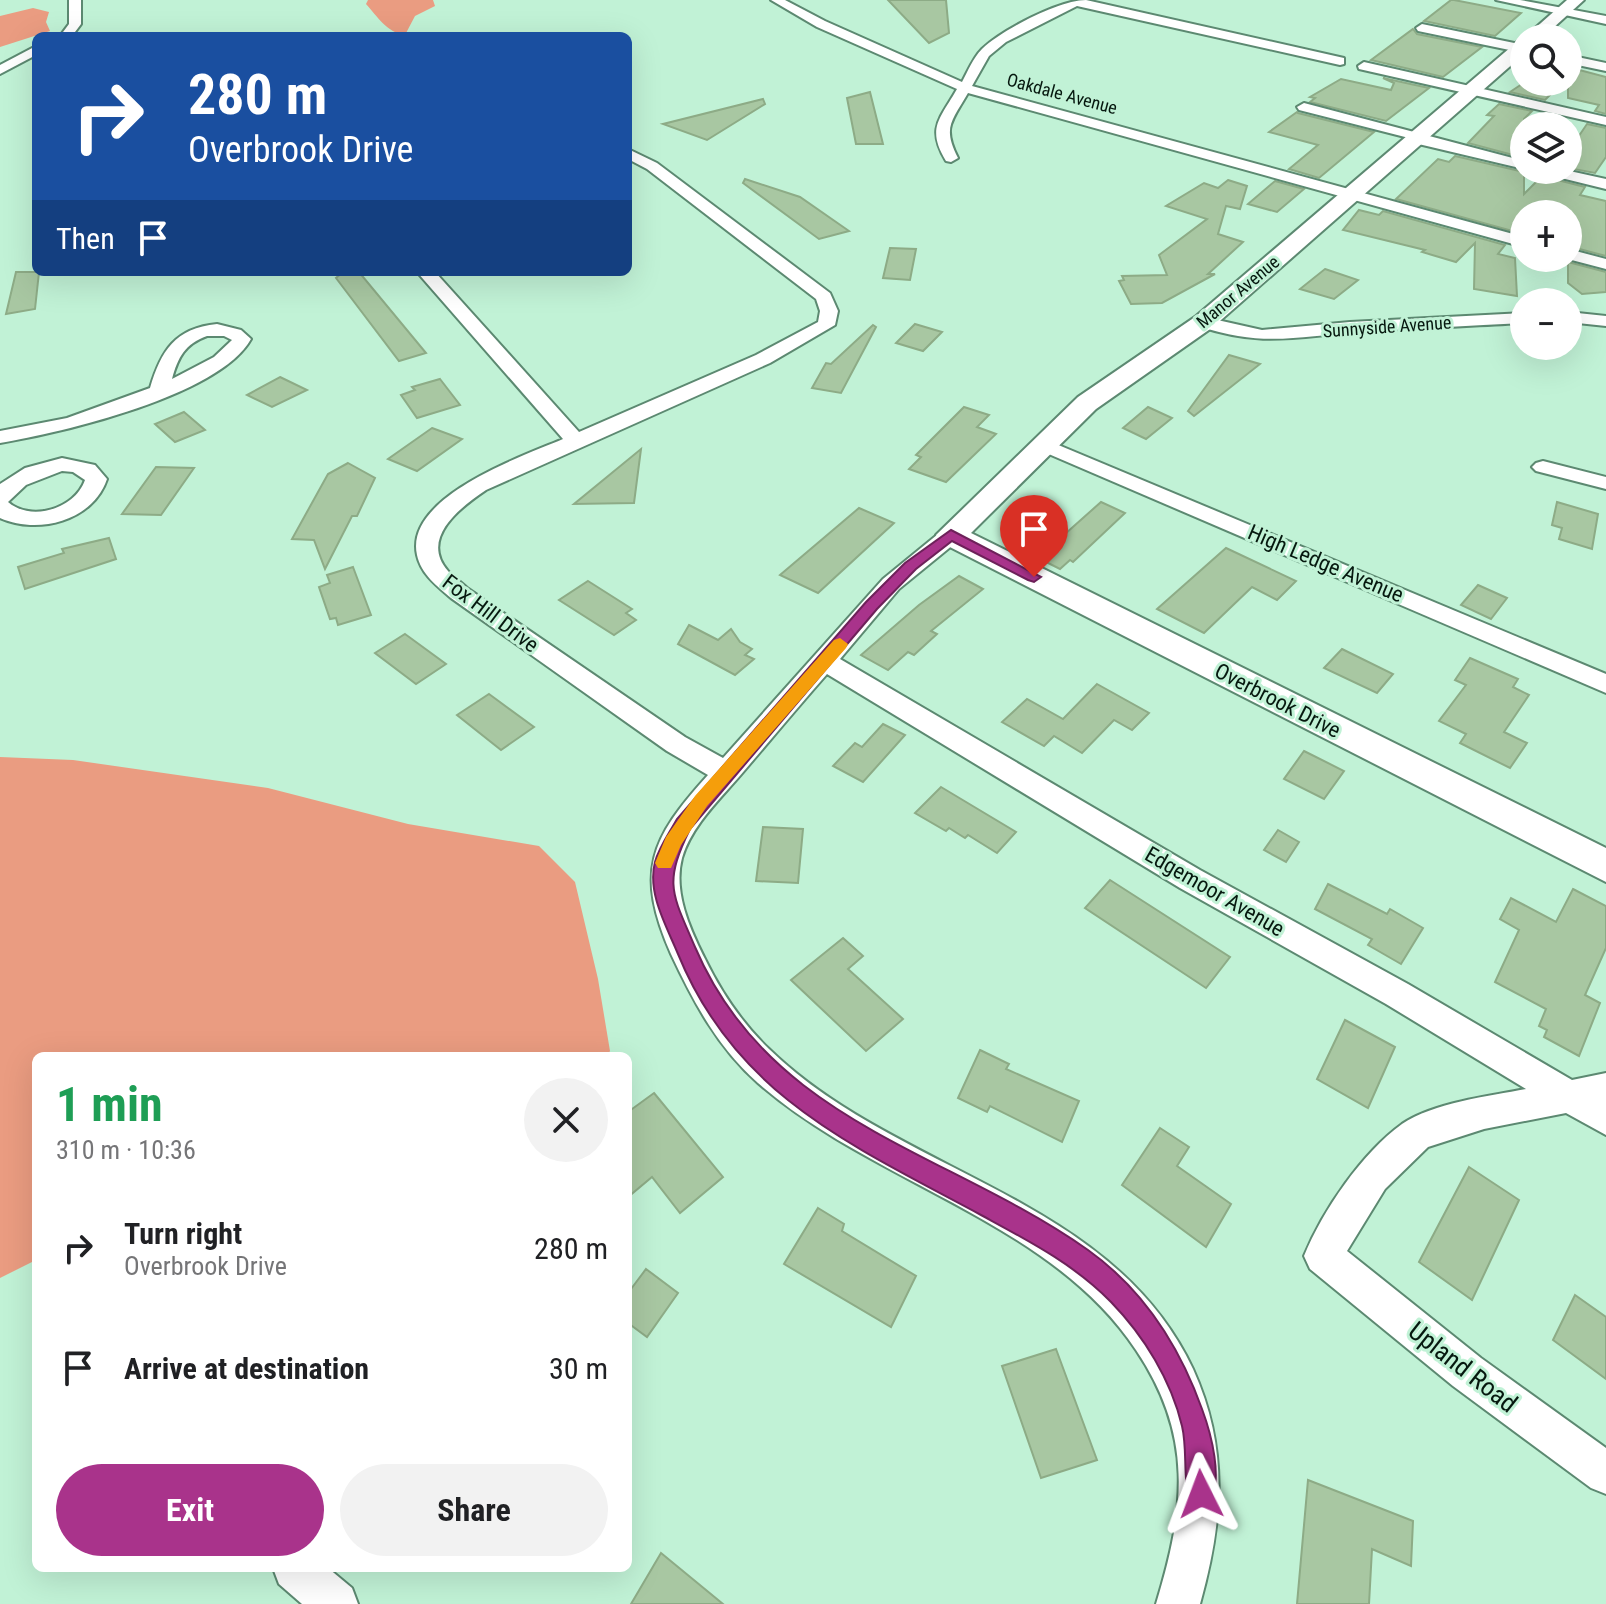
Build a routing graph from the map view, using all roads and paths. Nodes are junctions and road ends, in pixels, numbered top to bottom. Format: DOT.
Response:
graph roads {
  1 [pos="75,0"];
  2 [pos="777,0"];
  3 [pos="1502,0"];
  4 [pos="1576,0"];
  5 [pos="1078,1"];
  6 [pos="1563,11"];
  7 [pos="1606,20"];
  8 [pos="1548,24"];
  9 [pos="1422,28"];
  10 [pos="69,32"];
  11 [pos="1510,43"];
  12 [pos="32,52"];
  13 [pos="1510,58"];
  14 [pos="1340,61"];
  15 [pos="1582,62"];
  16 [pos="1364,66"];
  17 [pos="1606,67"];
  18 [pos="0,70"];
  19 [pos="967,89"];
  20 [pos="1471,91"];
  21 [pos="1304,107"];
  22 [pos="1606,121"];
  23 [pos="1417,138"];
  24 [pos="632,155"];
  25 [pos="951,158"];
  26 [pos="1510,161"];
  27 [pos="1582,178"];
  28 [pos="1606,184"];
  29 [pos="1351,195"];
  30 [pos="1510,238"];
  31 [pos="1582,258"];
  32 [pos="1606,264"];
  33 [pos="430,276"];
  34 [pos="1582,318"];
  35 [pos="1510,319"];
  36 [pos="1606,321"];
  37 [pos="1204,322"];
  38 [pos="159,390"];
  39 [pos="45,430"];
  40 [pos="0,437"];
  41 [pos="574,439"];
  42 [pos="1044,445"];
  43 [pos="1543,467"];
  44 [pos="46,468"];
  45 [pos="1606,483"];
  46 [pos="0,498"];
  47 [pos="0,507"];
  48 [pos="951,535"];
  49 [pos="825,662"];
  50 [pos="1606,684"];
  51 [pos="727,773"];
  52 [pos="1606,866"];
  53 [pos="1606,1089"];
  54 [pos="1570,1096"];
  55 [pos="1606,1118"];
  56 [pos="1606,1473"];
  57 [pos="300,1572"];
  58 [pos="336,1604"];
  59 [pos="1178,1604"];
  1 -- 10 [label="street"];
  2 -- 19 [label="street, Oakdale Avenue"];
  3 -- 6 [label="street"];
  4 -- 6 [label="street, Manor Avenue"];
  5 -- 14 [label="street"];
  5 -- 19 [label="street"];
  6 -- 7 [label="street"];
  6 -- 8 [label="street, Manor Avenue"];
  9 -- 11 [label="street"];
  12 -- 18 [label="street"];
  13 -- 20 [label="street, Manor Avenue"];
  15 -- 17 [label="street"];
  16 -- 20 [label="street"];
  19 -- 25 [label="street"];
  19 -- 29 [label="street, Oakdale Avenue"];
  20 -- 22 [label="street"];
  20 -- 23 [label="street, Manor Avenue"];
  21 -- 23 [label="street"];
  23 -- 26 [label="street"];
  23 -- 29 [label="street, Manor Avenue"];
  24 -- 41 [label="street, Fox Hill Drive"];
  27 -- 28 [label="street"];
  29 -- 30 [label="street, Oakdale Avenue"];
  29 -- 37 [label="street, Manor Avenue"];
  31 -- 32 [label="street"];
  33 -- 41 [label="street"];
  34 -- 36 [label="street"];
  35 -- 37 [label="street, Sunnyside Avenue"];
  37 -- 42 [label="street, Manor Avenue"];
  38 -- 39 [label="street"];
  39 -- 40 [label="street"];
  39 -- 44 [label="street"];
  41 -- 51 [label="street, Fox Hill Drive"];
  42 -- 48 [label="street, Manor Avenue"];
  42 -- 50 [label="street, High Ledge Avenue"];
  43 -- 45 [label="street"];
  44 -- 46 [label="street"];
  44 -- 47 [label="street"];
  48 -- 49 [label="street"];
  48 -- 52 [label="street, Overbrook Drive"];
  49 -- 51 [label="street"];
  49 -- 54 [label="street, Edgemoor Avenue"];
  51 -- 59 [label="street"];
  53 -- 54 [label="street"];
  54 -- 55 [label="street, Edgemoor Avenue"];
  54 -- 56 [label="street, Upland Road"];
  57 -- 58 [label="street"];
}
